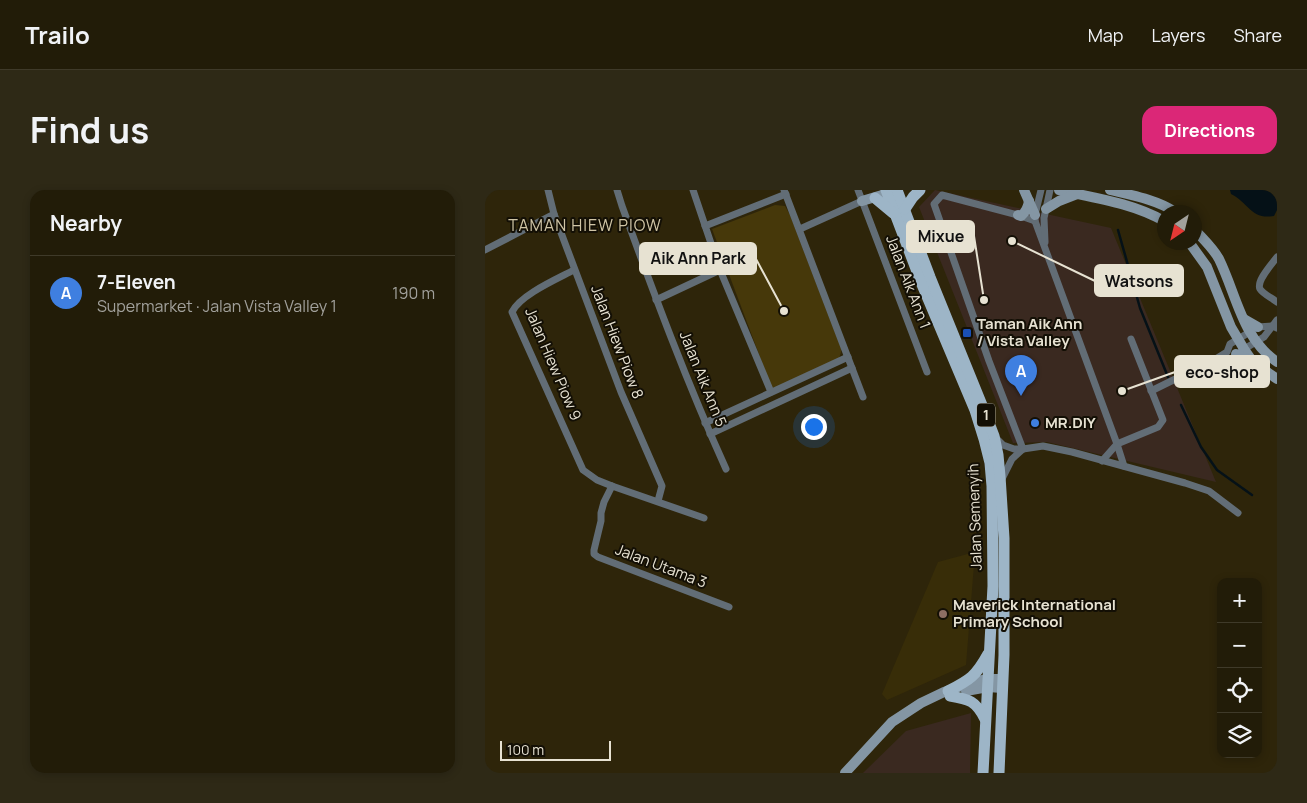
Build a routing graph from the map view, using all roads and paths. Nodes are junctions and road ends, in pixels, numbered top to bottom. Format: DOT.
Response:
graph roads {
  1 [pos="549,190"];
  2 [pos="617,190"];
  3 [pos="693,190"];
  4 [pos="858,190"];
  5 [pos="920,190"];
  6 [pos="1024,190"];
  7 [pos="1041,190"];
  8 [pos="1050,190"];
  9 [pos="1059,190"];
  10 [pos="1110,190"];
  11 [pos="785,192"];
  12 [pos="883,192"];
  13 [pos="1078,194"];
  14 [pos="862,201"];
  15 [pos="1029,201"];
  16 [pos="1161,205"];
  17 [pos="1046,210"];
  18 [pos="900,211"];
  19 [pos="554,214"];
  20 [pos="1018,215"];
  21 [pos="1157,217"];
  22 [pos="1035,218"];
  23 [pos="705,226"];
  24 [pos="800,229"];
  25 [pos="1202,237"];
  26 [pos="1045,247"];
  27 [pos="485,250"];
  28 [pos="1195,250"];
  29 [pos="1277,257"];
  30 [pos="574,270"];
  31 [pos="720,270"];
  32 [pos="656,300"];
  33 [pos="1277,302"];
  34 [pos="1276,325"];
  35 [pos="1254,330"];
  36 [pos="1131,339"];
  37 [pos="1260,340"];
  38 [pos="1235,347"];
  39 [pos="848,358"];
  40 [pos="1277,362"];
  41 [pos="852,368"];
  42 [pos="927,372"];
  43 [pos="1277,379"];
  44 [pos="1151,391"];
  45 [pos="771,392"];
  46 [pos="863,397"];
  47 [pos="705,423"];
  48 [pos="711,434"];
  49 [pos="994,436"];
  50 [pos="1117,444"];
  51 [pos="1023,449"];
  52 [pos="1102,461"];
  53 [pos="1124,466"];
  54 [pos="726,469"];
  55 [pos="1000,482"];
  56 [pos="612,486"];
  57 [pos="658,502"];
  58 [pos="1238,513"];
  59 [pos="704,518"];
  60 [pos="729,607"];
  61 [pos="990,651"];
  62 [pos="988,683"];
  63 [pos="1003,683"];
  64 [pos="949,693"];
  65 [pos="986,721"];
  66 [pos="845,773"];
  67 [pos="983,773"];
  68 [pos="999,773"];
  1 -- 19 [label="street, Jalan Hiew Piow 8"];
  2 -- 32 [label="street, Jalan Aik Ann 5"];
  3 -- 23 [label="street"];
  4 -- 14 [label="street, Jalan Aik Ann 1"];
  5 -- 18 [label="main road"];
  6 -- 15 [label="street"];
  7 -- 22 [label="street"];
  8 -- 17 [label="street"];
  9 -- 13 [label="street"];
  10 -- 16 [label="street"];
  11 -- 23 [label="street"];
  11 -- 24 [label="street"];
  12 -- 14 [label="street"];
  12 -- 18 [label="main road, Jalan Semenyih / 1"];
  12 -- 18 [label="main road"];
  13 -- 17 [label="street"];
  13 -- 21 [label="street"];
  14 -- 24 [label="street"];
  14 -- 42 [label="street, Jalan Aik Ann 1"];
  15 -- 20 [label="street"];
  15 -- 22 [label="street"];
  17 -- 26 [label="street"];
  18 -- 49 [label="main road, Jalan Semenyih / 1"];
  18 -- 61 [label="main road, Jalan Semenyih / 1"];
  19 -- 27 [label="street"];
  19 -- 30 [label="street, Jalan Hiew Piow 8"];
  20 -- 22 [label="street"];
  20 -- 51 [label="street"];
  22 -- 26 [label="street"];
  23 -- 31 [label="street"];
  24 -- 39 [label="street"];
  25 -- 35 [label="street"];
  26 -- 50 [label="street"];
  28 -- 38 [label="street"];
  29 -- 33 [label="street"];
  30 -- 56 [label="street, Jalan Hiew Piow 9"];
  30 -- 57 [label="street, Jalan Hiew Piow 8"];
  31 -- 32 [label="street"];
  31 -- 45 [label="street"];
  32 -- 47 [label="street, Jalan Aik Ann 5"];
  34 -- 35 [label="street"];
  34 -- 37 [label="street"];
  35 -- 37 [label="street"];
  35 -- 38 [label="street"];
  36 -- 44 [label="street"];
  37 -- 38 [label="street"];
  37 -- 40 [label="street"];
  38 -- 43 [label="street"];
  38 -- 44 [label="street"];
  39 -- 41 [label="street"];
  39 -- 45 [label="street"];
  41 -- 46 [label="street"];
  41 -- 48 [label="street"];
  44 -- 50 [label="street"];
  45 -- 47 [label="street"];
  47 -- 48 [label="street, Jalan Aik Ann 5"];
  48 -- 54 [label="street, Jalan Aik Ann 5"];
  49 -- 51 [label="street"];
  49 -- 55 [label="main road, Jalan Semenyih / 1"];
  50 -- 52 [label="street"];
  50 -- 53 [label="street"];
  51 -- 52 [label="street"];
  51 -- 55 [label="street"];
  52 -- 53 [label="street"];
  53 -- 58 [label="street"];
  55 -- 63 [label="main road, Jalan Semenyih / 1"];
  56 -- 57 [label="street"];
  56 -- 60 [label="street, Jalan Utama 3"];
  57 -- 59 [label="street"];
  61 -- 62 [label="main road, Jalan Semenyih / 1"];
  61 -- 64 [label="main road"];
  62 -- 63 [label="street"];
  62 -- 64 [label="street"];
  62 -- 65 [label="main road, Jalan Semenyih / 1"];
  63 -- 68 [label="main road, Jalan Semenyih / 1"];
  64 -- 65 [label="main road"];
  64 -- 66 [label="street"];
  65 -- 67 [label="main road, Jalan Semenyih / 1"];
}
